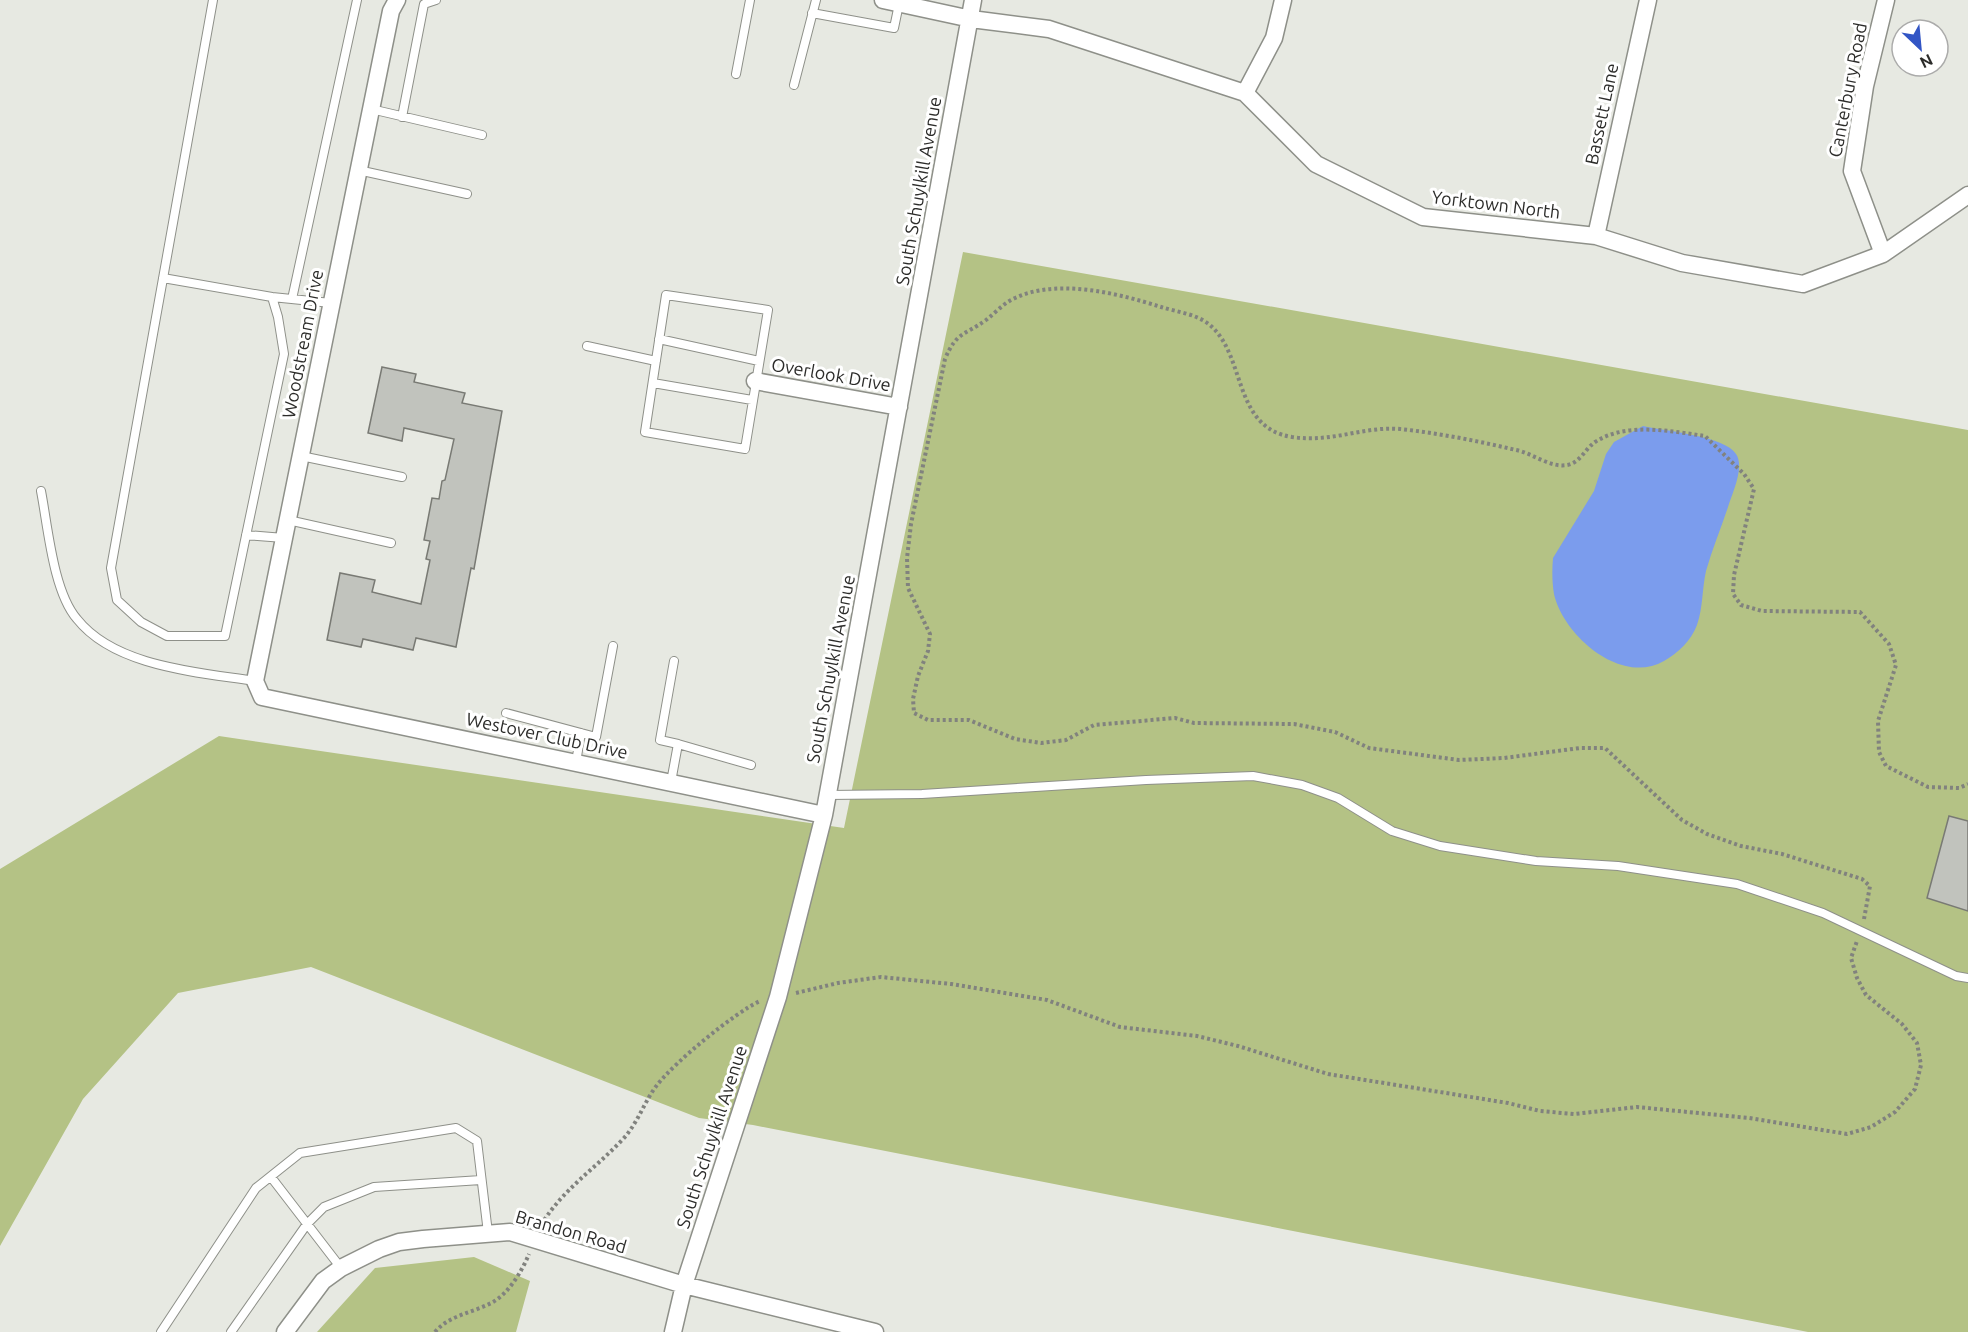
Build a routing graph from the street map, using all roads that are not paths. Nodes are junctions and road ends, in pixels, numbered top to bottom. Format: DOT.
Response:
graph roads {
  1 [pos="213,0"];
  2 [pos="357,0"];
  3 [pos="397,0"];
  4 [pos="436,0"];
  5 [pos="750,0"];
  6 [pos="816,0"];
  7 [pos="973,0"];
  8 [pos="1283,0"];
  9 [pos="1648,0"];
  10 [pos="1886,0"];
  11 [pos="891,2"];
  12 [pos="812,13"];
  13 [pos="971,19"];
  14 [pos="736,74"];
  15 [pos="794,85"];
  16 [pos="1245,93"];
  17 [pos="370,110"];
  18 [pos="402,117"];
  19 [pos="482,135"];
  20 [pos="358,170"];
  21 [pos="467,194"];
  22 [pos="1968,195"];
  23 [pos="1596,236"];
  24 [pos="1883,254"];
  25 [pos="163,278"];
  26 [pos="272,297"];
  27 [pos="292,299"];
  28 [pos="331,303"];
  29 [pos="659,339"];
  30 [pos="587,346"];
  31 [pos="656,361"];
  32 [pos="759,362"];
  33 [pos="755,381"];
  34 [pos="653,383"];
  35 [pos="752,400"];
  36 [pos="899,407"];
  37 [pos="301,456"];
  38 [pos="402,477"];
  39 [pos="41,491"];
  40 [pos="288,520"];
  41 [pos="246,535"];
  42 [pos="284,538"];
  43 [pos="391,543"];
  44 [pos="613,645"];
  45 [pos="674,661"];
  46 [pos="259,689"];
  47 [pos="506,713"];
  48 [pos="581,733"];
  49 [pos="678,744"];
  50 [pos="576,762"];
  51 [pos="751,765"];
  52 [pos="671,782"];
  53 [pos="827,795"];
  54 [pos="824,815"];
  55 [pos="1968,978"];
  56 [pos="271,1176"];
  57 [pos="481,1180"];
  58 [pos="307,1224"];
  59 [pos="488,1233"];
  60 [pos="341,1268"];
  61 [pos="684,1284"];
  62 [pos="161,1332"];
  63 [pos="231,1332"];
  64 [pos="285,1332"];
  65 [pos="673,1332"];
  66 [pos="875,1332"];
  1 -- 25 [label="lane"];
  2 -- 27 [label="lane"];
  3 -- 17 [label="street, Woodstream Drive"];
  4 -- 18 [label="lane"];
  5 -- 14 [label="lane"];
  6 -- 12 [label="lane"];
  7 -- 13 [label="street, South Schuylkill Avenue"];
  8 -- 16 [label="street"];
  9 -- 23 [label="street, Bassett Lane"];
  10 -- 24 [label="street, Canterbury Road"];
  11 -- 12 [label="lane"];
  11 -- 13 [label="street, Yorktown North"];
  12 -- 15 [label="lane"];
  13 -- 16 [label="street, Yorktown North"];
  13 -- 36 [label="street, South Schuylkill Avenue"];
  16 -- 23 [label="street, Yorktown North"];
  17 -- 18 [label="lane"];
  17 -- 20 [label="street, Woodstream Drive"];
  18 -- 19 [label="lane"];
  20 -- 21 [label="lane"];
  20 -- 28 [label="street, Woodstream Drive"];
  22 -- 24 [label="street, Yorktown North"];
  23 -- 24 [label="street, Yorktown North"];
  25 -- 26 [label="lane"];
  25 -- 41 [label="lane"];
  26 -- 27 [label="lane"];
  26 -- 41 [label="lane"];
  27 -- 28 [label="lane"];
  28 -- 37 [label="street, Woodstream Drive"];
  29 -- 31 [label="lane"];
  29 -- 32 [label="lane"];
  29 -- 32 [label="lane"];
  30 -- 31 [label="lane"];
  31 -- 34 [label="lane"];
  32 -- 33 [label="lane"];
  33 -- 35 [label="lane"];
  33 -- 36 [label="street, Overlook Drive"];
  34 -- 35 [label="lane"];
  34 -- 35 [label="lane"];
  36 -- 53 [label="street, South Schuylkill Avenue"];
  37 -- 38 [label="lane"];
  37 -- 40 [label="street, Woodstream Drive"];
  39 -- 46 [label="lane"];
  40 -- 42 [label="street, Woodstream Drive"];
  40 -- 43 [label="lane"];
  41 -- 42 [label="lane"];
  42 -- 46 [label="street, Woodstream Drive"];
  44 -- 48 [label="lane"];
  45 -- 49 [label="lane"];
  46 -- 50 [label="street, Westover Club Drive"];
  47 -- 48 [label="lane"];
  48 -- 50 [label="lane"];
  49 -- 51 [label="lane"];
  49 -- 52 [label="lane"];
  50 -- 52 [label="street, Westover Club Drive"];
  52 -- 54 [label="street, Westover Club Drive"];
  53 -- 54 [label="street, South Schuylkill Avenue"];
  53 -- 55 [label="lane"];
  54 -- 61 [label="street, South Schuylkill Avenue"];
  56 -- 57 [label="lane"];
  56 -- 58 [label="lane"];
  56 -- 62 [label="lane"];
  57 -- 58 [label="lane"];
  57 -- 59 [label="lane"];
  58 -- 60 [label="lane"];
  58 -- 63 [label="lane"];
  59 -- 60 [label="street, Brandon Road"];
  59 -- 61 [label="street, Brandon Road"];
  60 -- 64 [label="street, Brandon Road"];
  61 -- 65 [label="street, South Schuylkill Avenue"];
  61 -- 66 [label="street, Brandon Road"];
}
